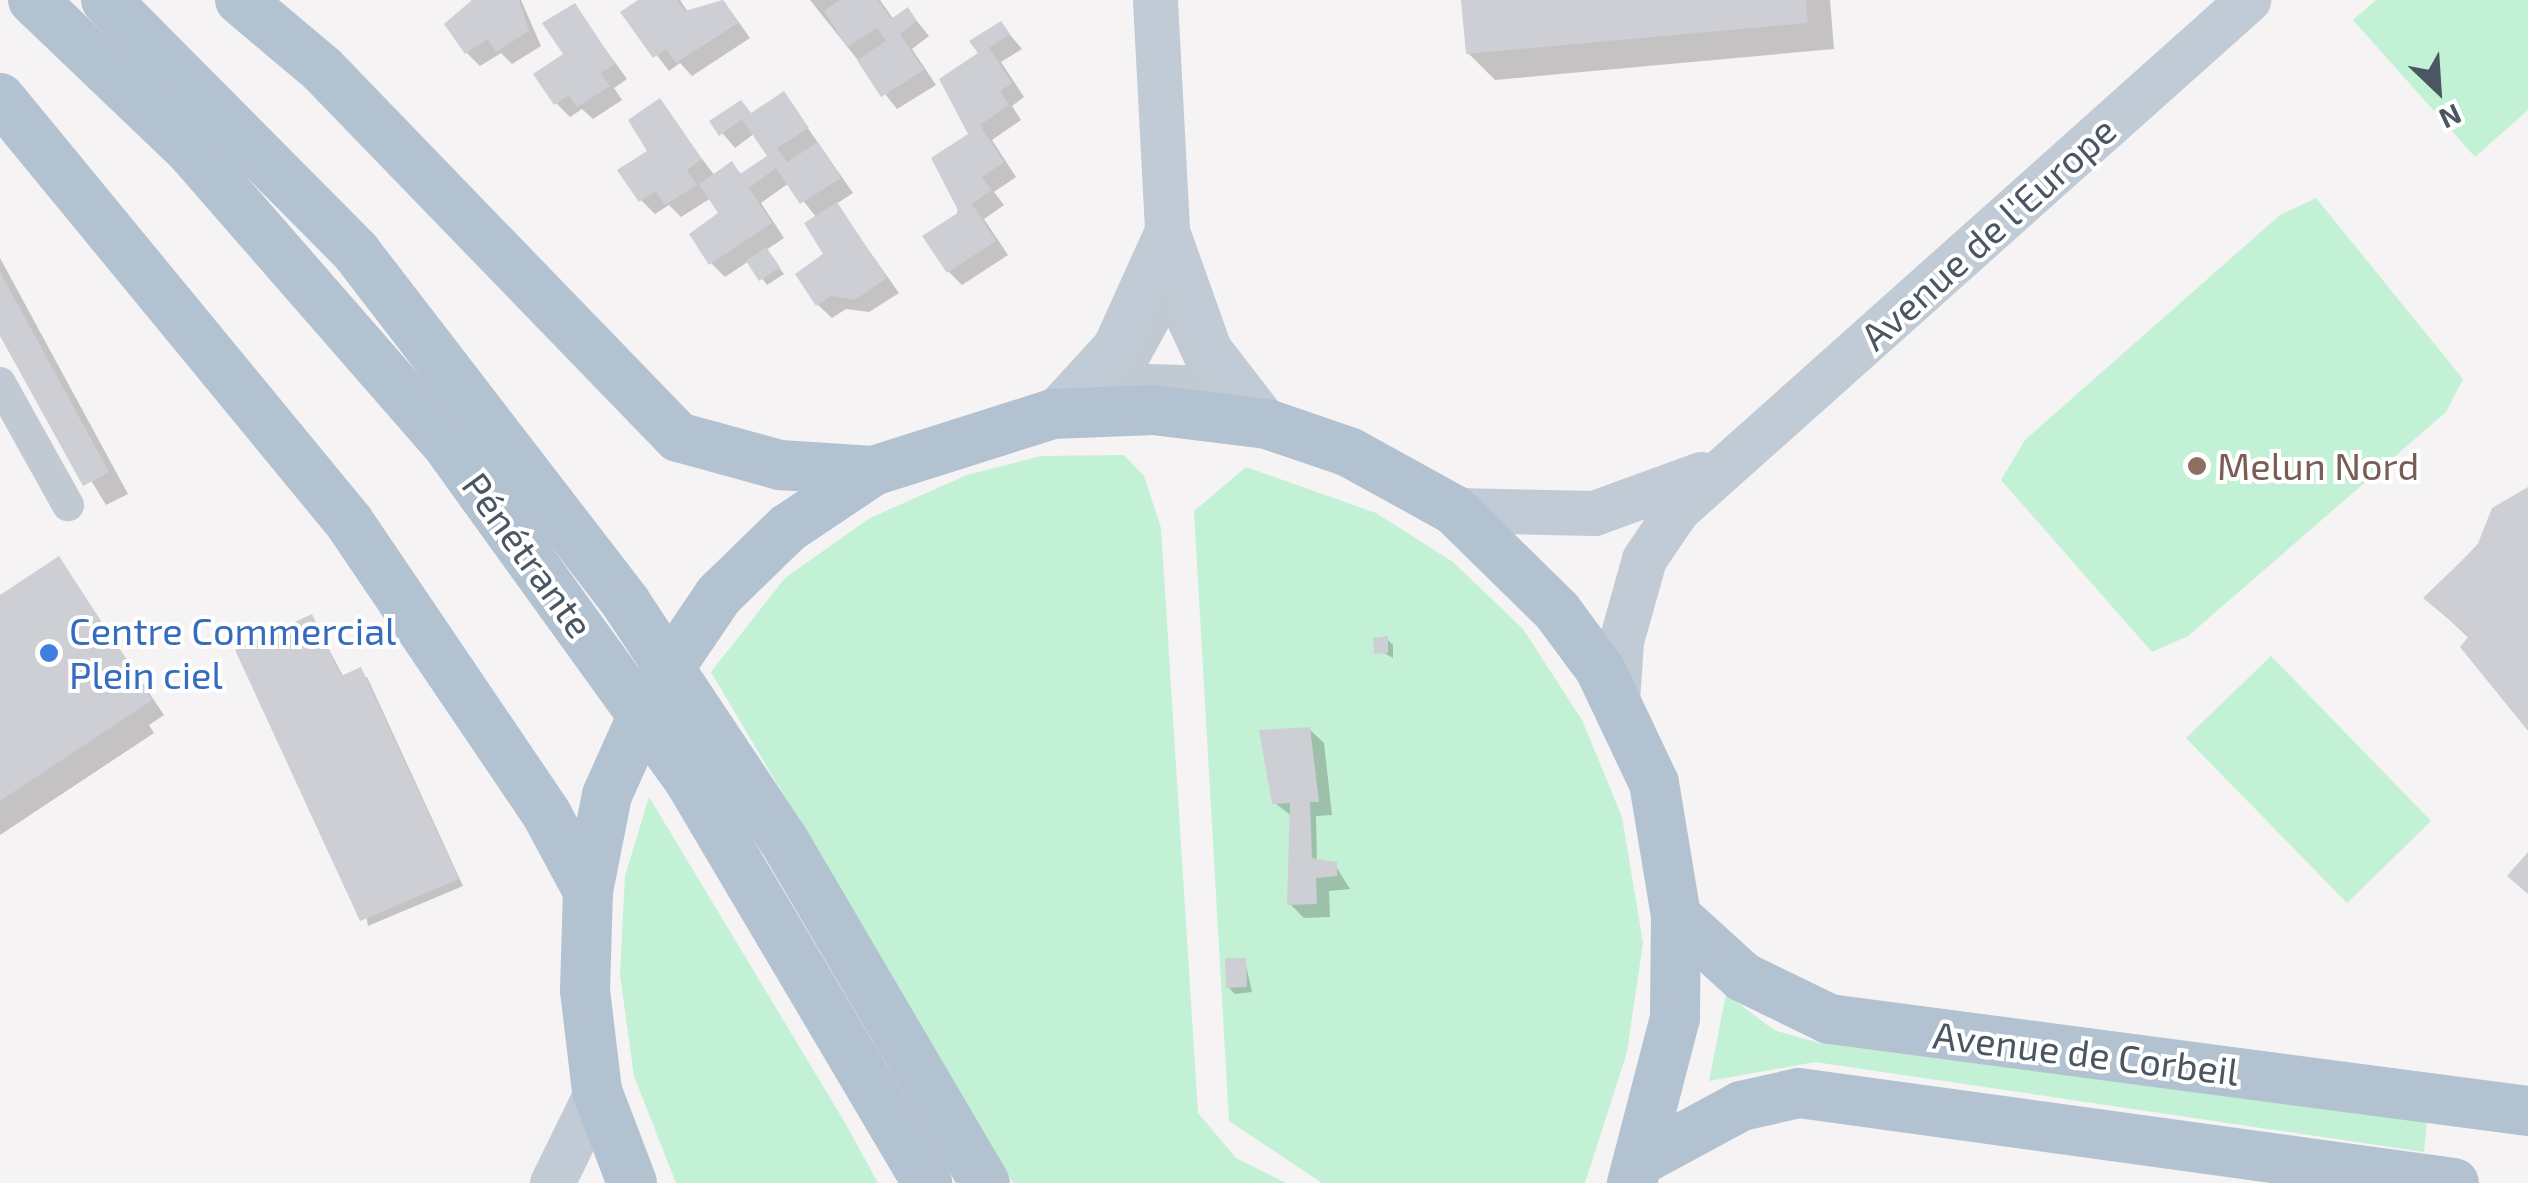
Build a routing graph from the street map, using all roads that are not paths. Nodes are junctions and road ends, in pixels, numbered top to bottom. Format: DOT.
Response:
graph roads {
  1 [pos="33,0"];
  2 [pos="106,0"];
  3 [pos="240,0"];
  4 [pos="1155,0"];
  5 [pos="2248,0"];
  6 [pos="0,98"];
  7 [pos="1167,231"];
  8 [pos="0,383"];
  9 [pos="1053,414"];
  10 [pos="1268,424"];
  11 [pos="1726,462"];
  12 [pos="873,471"];
  13 [pos="68,505"];
  14 [pos="1454,510"];
  15 [pos="1616,701"];
  16 [pos="588,891"];
  17 [pos="1676,916"];
  18 [pos="598,1091"];
  19 [pos="2528,1111"];
  20 [pos="1639,1170"];
  21 [pos="552,1183"];
  22 [pos="632,1183"];
  23 [pos="926,1183"];
  24 [pos="985,1183"];
  25 [pos="2454,1183"];
  1 -- 23 [label="main road, Pénétrante"];
  2 -- 24 [label="main road, Pénétrante"];
  3 -- 12 [label="main road"];
  4 -- 7 [label="main road"];
  5 -- 11 [label="main road, Avenue de l'Europe"];
  6 -- 16 [label="main road"];
  7 -- 9 [label="main road"];
  7 -- 10 [label="main road"];
  8 -- 13 [label="street"];
  9 -- 10 [label="main road"];
  9 -- 12 [label="main road"];
  10 -- 14 [label="main road"];
  11 -- 14 [label="main road, Avenue de l'Europe"];
  11 -- 15 [label="main road, Avenue de l'Europe"];
  12 -- 16 [label="main road"];
  14 -- 15 [label="main road"];
  15 -- 17 [label="main road"];
  16 -- 18 [label="main road"];
  17 -- 19 [label="main road, Avenue de Corbeil"];
  17 -- 20 [label="main road"];
  18 -- 21 [label="main road"];
  18 -- 22 [label="main road"];
  20 -- 25 [label="main road"];
}
